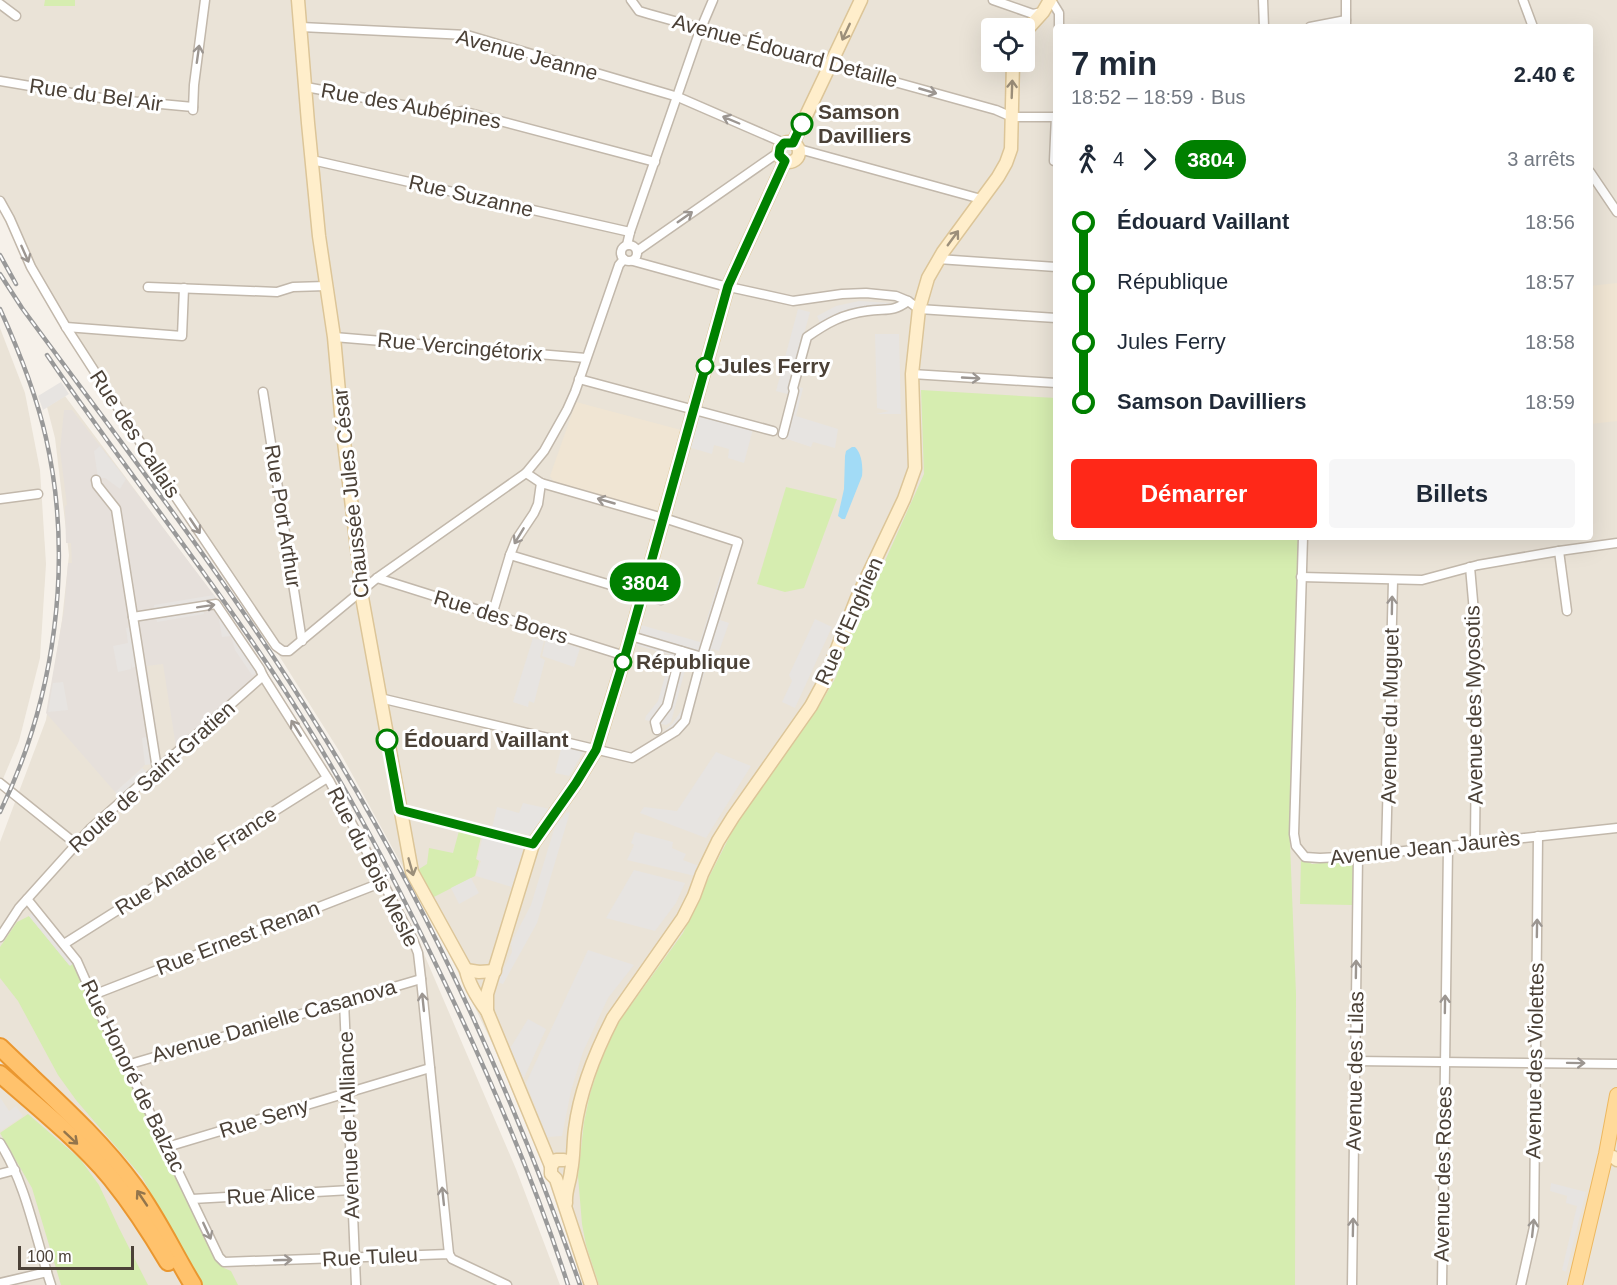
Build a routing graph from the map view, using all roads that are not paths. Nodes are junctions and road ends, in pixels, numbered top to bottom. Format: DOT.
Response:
graph roads {
  1 [pos="206,0"];
  2 [pos="298,0"];
  3 [pos="631,0"];
  4 [pos="713,0"];
  5 [pos="861,0"];
  6 [pos="993,0"];
  7 [pos="1263,0"];
  8 [pos="1346,0"];
  9 [pos="1522,0"];
  10 [pos="1052,1"];
  11 [pos="0,4"];
  12 [pos="1025,11"];
  13 [pos="1043,12"];
  14 [pos="16,16"];
  15 [pos="1030,18"];
  16 [pos="1035,21"];
  17 [pos="1059,24"];
  18 [pos="1264,24"];
  19 [pos="1346,24"];
  20 [pos="1532,24"];
  21 [pos="301,27"];
  22 [pos="701,29"];
  23 [pos="831,64"];
  24 [pos="1013,72"];
  25 [pos="0,81"];
  26 [pos="306,87"];
  27 [pos="678,97"];
  28 [pos="1012,117"];
  29 [pos="1053,117"];
  30 [pos="788,150"];
  31 [pos="312,160"];
  32 [pos="655,162"];
  33 [pos="1593,176"];
  34 [pos="981,199"];
  35 [pos="0,201"];
  36 [pos="1617,212"];
  37 [pos="630,232"];
  38 [pos="627,245"];
  39 [pos="637,251"];
  40 [pos="938,259"];
  41 [pos="628,260"];
  42 [pos="1053,267"];
  43 [pos="326,286"];
  44 [pos="728,286"];
  45 [pos="148,287"];
  46 [pos="184,288"];
  47 [pos="908,301"];
  48 [pos="919,309"];
  49 [pos="1053,318"];
  50 [pos="66,327"];
  51 [pos="334,337"];
  52 [pos="586,358"];
  53 [pos="912,374"];
  54 [pos="579,379"];
  55 [pos="1053,383"];
  56 [pos="263,392"];
  57 [pos="693,409"];
  58 [pos="773,431"];
  59 [pos="783,434"];
  60 [pos="526,473"];
  61 [pos="96,480"];
  62 [pos="541,483"];
  63 [pos="38,494"];
  64 [pos="0,499"];
  65 [pos="662,518"];
  66 [pos="1303,540"];
  67 [pos="1617,543"];
  68 [pos="1559,551"];
  69 [pos="510,555"];
  70 [pos="1470,567"];
  71 [pos="1301,577"];
  72 [pos="377,578"];
  73 [pos="1393,580"];
  74 [pos="362,590"];
  75 [pos="642,594"];
  76 [pos="661,600"];
  77 [pos="1567,611"];
  78 [pos="492,615"];
  79 [pos="133,617"];
  80 [pos="631,636"];
  81 [pos="302,641"];
  82 [pos="681,651"];
  83 [pos="625,656"];
  84 [pos="702,657"];
  85 [pos="263,676"];
  86 [pos="380,698"];
  87 [pos="657,730"];
  88 [pos="596,750"];
  89 [pos="157,769"];
  90 [pos="327,778"];
  91 [pos="0,783"];
  92 [pos="400,810"];
  93 [pos="1617,828"];
  94 [pos="1538,836"];
  95 [pos="1475,843"];
  96 [pos="76,844"];
  97 [pos="533,844"];
  98 [pos="1448,847"];
  99 [pos="1386,852"];
  100 [pos="1358,856"];
  101 [pos="383,882"];
  102 [pos="27,899"];
  103 [pos="0,937"];
  104 [pos="64,944"];
  105 [pos="466,970"];
  106 [pos="495,971"];
  107 [pos="421,979"];
  108 [pos="93,995"];
  109 [pos="344,1001"];
  110 [pos="487,1011"];
  111 [pos="0,1047"];
  112 [pos="1355,1061"];
  113 [pos="1444,1062"];
  114 [pos="1535,1063"];
  115 [pos="1617,1064"];
  116 [pos="127,1065"];
  117 [pos="430,1068"];
  118 [pos="0,1074"];
  119 [pos="348,1093"];
  120 [pos="1617,1095"];
  121 [pos="1617,1136"];
  122 [pos="0,1143"];
  123 [pos="167,1147"];
  124 [pos="1612,1157"];
  125 [pos="563,1166"];
  126 [pos="15,1170"];
  127 [pos="0,1174"];
  128 [pos="351,1190"];
  129 [pos="192,1199"];
  130 [pos="566,1213"];
  131 [pos="449,1254"];
  132 [pos="355,1258"];
  133 [pos="224,1262"];
  134 [pos="46,1272"];
  135 [pos="0,1283"];
  136 [pos="51,1285"];
  137 [pos="182,1285"];
  138 [pos="193,1285"];
  139 [pos="356,1285"];
  140 [pos="507,1285"];
  141 [pos="591,1285"];
  142 [pos="1352,1285"];
  143 [pos="1442,1285"];
  144 [pos="1521,1285"];
  145 [pos="1575,1285"];
  146 [pos="1583,1285"];
  25 -- 1 [label="street, Rue du Bel Air, one-way"];
  2 -- 21 [label="street, Chaussée Jules César"];
  3 -- 22 [label="street, Avenue Édouard Detaille"];
  4 -- 22 [label="street"];
  5 -- 23 [label="street, one-way"];
  6 -- 12 [label="street"];
  7 -- 18 [label="street"];
  8 -- 19 [label="street"];
  9 -- 20 [label="street"];
  10 -- 13 [label="street"];
  10 -- 17 [label="street"];
  11 -- 14 [label="street"];
  12 -- 13 [label="street"];
  12 -- 15 [label="street"];
  13 -- 16 [label="street"];
  21 -- 26 [label="street, Chaussée Jules César"];
  21 -- 27 [label="street, Avenue Jeanne"];
  22 -- 23 [label="street, Avenue Édouard Detaille"];
  22 -- 27 [label="street"];
  23 -- 28 [label="street, Avenue Édouard Detaille, one-way"];
  23 -- 30 [label="street"];
  28 -- 24 [label="street, Rue d'Enghien, one-way"];
  26 -- 31 [label="street, Chaussée Jules César"];
  26 -- 32 [label="street, Rue des Aubépines"];
  30 -- 27 [label="street, Avenue Jeanne, one-way"];
  27 -- 32 [label="street"];
  28 -- 29 [label="street"];
  28 -- 34 [label="street, Rue d'Enghien"];
  30 -- 34 [label="street, Avenue Jeanne"];
  39 -- 30 [label="street, one-way"];
  30 -- 44 [label="street"];
  31 -- 37 [label="street, Rue Suzanne"];
  31 -- 43 [label="street, Chaussée Jules César"];
  32 -- 37 [label="street"];
  33 -- 36 [label="street"];
  40 -- 34 [label="street, Rue d'Enghien, one-way"];
  35 -- 50 [label="street, Rue des Callais, one-way"];
  37 -- 38 [label="street"];
  38 -- 39 [label="street"];
  38 -- 41 [label="street"];
  39 -- 41 [label="street"];
  40 -- 42 [label="street"];
  40 -- 48 [label="street, Rue d'Enghien"];
  41 -- 44 [label="street"];
  41 -- 52 [label="street"];
  43 -- 46 [label="street"];
  43 -- 51 [label="street, Chaussée Jules César"];
  44 -- 47 [label="street"];
  44 -- 57 [label="street"];
  45 -- 46 [label="street"];
  46 -- 50 [label="street"];
  47 -- 48 [label="street"];
  47 -- 59 [label="street"];
  48 -- 49 [label="street"];
  48 -- 53 [label="street, Rue d'Enghien"];
  50 -- 81 [label="street, Rue des Callais, one-way"];
  51 -- 52 [label="street, Rue Vercingétorix"];
  51 -- 74 [label="street, Chaussée Jules César"];
  52 -- 54 [label="street"];
  53 -- 55 [label="street, one-way"];
  53 -- 125 [label="street, Rue d'Enghien"];
  54 -- 57 [label="street"];
  54 -- 60 [label="street"];
  56 -- 81 [label="street, Rue Port Arthur"];
  57 -- 58 [label="street"];
  57 -- 65 [label="street"];
  60 -- 62 [label="street"];
  60 -- 72 [label="street"];
  61 -- 79 [label="street"];
  65 -- 62 [label="street, one-way"];
  62 -- 69 [label="street, one-way"];
  63 -- 64 [label="street"];
  65 -- 75 [label="street"];
  65 -- 84 [label="street"];
  66 -- 71 [label="street, Avenue Jean Jaurès"];
  67 -- 68 [label="street"];
  68 -- 70 [label="street"];
  68 -- 77 [label="street"];
  69 -- 75 [label="street"];
  69 -- 78 [label="street"];
  70 -- 73 [label="street"];
  70 -- 95 [label="street, Avenue des Myosotis"];
  71 -- 73 [label="street"];
  71 -- 100 [label="street, Avenue Jean Jaurès"];
  72 -- 74 [label="street"];
  72 -- 78 [label="street, Rue des Boers"];
  99 -- 73 [label="street, Avenue du Muguet, one-way"];
  74 -- 81 [label="street"];
  74 -- 86 [label="street, Chaussée Jules César"];
  75 -- 76 [label="street"];
  75 -- 80 [label="street"];
  78 -- 83 [label="street, Rue des Boers"];
  79 -- 85 [label="street, Rue du Bois Mesle, one-way"];
  79 -- 89 [label="street"];
  80 -- 82 [label="street"];
  80 -- 83 [label="street"];
  82 -- 84 [label="street"];
  82 -- 87 [label="street"];
  83 -- 88 [label="street"];
  84 -- 88 [label="street"];
  85 -- 89 [label="street, Route de Saint-Gratien"];
  90 -- 85 [label="street, Rue du Bois Mesle, one-way"];
  86 -- 88 [label="street"];
  86 -- 92 [label="street, Chaussée Jules César"];
  88 -- 97 [label="street"];
  89 -- 96 [label="street, Route de Saint-Gratien"];
  90 -- 101 [label="street, Rue du Bois Mesle"];
  90 -- 104 [label="street, Rue Anatole France"];
  91 -- 96 [label="street"];
  92 -- 97 [label="street"];
  92 -- 105 [label="street, Chaussée Jules César, one-way"];
  93 -- 94 [label="street, Avenue Jean Jaurès"];
  94 -- 95 [label="street, Avenue Jean Jaurès"];
  114 -- 94 [label="street, Avenue des Violettes, one-way"];
  95 -- 98 [label="street, Avenue Jean Jaurès"];
  96 -- 102 [label="street, Route de Saint-Gratien"];
  97 -- 106 [label="street"];
  98 -- 99 [label="street, Avenue Jean Jaurès"];
  113 -- 98 [label="street, Avenue des Roses, one-way"];
  99 -- 100 [label="street, Avenue Jean Jaurès"];
  112 -- 100 [label="street, Avenue des Lilas, one-way"];
  101 -- 107 [label="street, Rue du Bois Mesle"];
  101 -- 108 [label="street, Rue Ernest Renan"];
  102 -- 103 [label="street, Route de Saint-Gratien"];
  102 -- 104 [label="street, Rue Honoré de Balzac"];
  104 -- 108 [label="street, Rue Honoré de Balzac"];
  105 -- 106 [label="street"];
  105 -- 110 [label="street, Chaussée Jules César"];
  106 -- 110 [label="street"];
  107 -- 109 [label="street, Avenue Danielle Casanova"];
  117 -- 107 [label="street, Rue du Bois Mesle, one-way"];
  108 -- 116 [label="street, Rue Honoré de Balzac"];
  109 -- 116 [label="street, Avenue Danielle Casanova"];
  109 -- 119 [label="street, Avenue de l'Alliance"];
  110 -- 125 [label="street, Chaussée Jules César"];
  138 -- 111 [label="highway, one-way"];
  112 -- 113 [label="street"];
  142 -- 112 [label="street, Avenue des Lilas, one-way"];
  113 -- 114 [label="street"];
  113 -- 143 [label="street, Avenue des Roses"];
  114 -- 115 [label="street, one-way"];
  144 -- 114 [label="street, Avenue des Violettes, one-way"];
  116 -- 123 [label="street, Rue Honoré de Balzac"];
  117 -- 119 [label="street, Rue Seny"];
  131 -- 117 [label="street, Rue du Bois Mesle, one-way"];
  118 -- 137 [label="highway, one-way"];
  119 -- 123 [label="street, Rue Seny"];
  119 -- 128 [label="street, Avenue de l'Alliance"];
  120 -- 124 [label="main road"];
  121 -- 124 [label="main road"];
  122 -- 126 [label="street"];
  123 -- 129 [label="street, Rue Honoré de Balzac"];
  124 -- 145 [label="main road"];
  124 -- 146 [label="main road"];
  125 -- 130 [label="street"];
  125 -- 130 [label="street, Chaussée Jules César"];
  126 -- 127 [label="street"];
  126 -- 134 [label="street"];
  128 -- 129 [label="street, Rue Alice"];
  128 -- 132 [label="street, Avenue de l'Alliance"];
  129 -- 133 [label="street, Rue Honoré de Balzac, one-way"];
  130 -- 141 [label="street"];
  131 -- 132 [label="street, Rue Tuleu"];
  131 -- 140 [label="street, Rue Tuleu"];
  133 -- 132 [label="street, Rue Tuleu, one-way"];
  132 -- 139 [label="street, Avenue de l'Alliance"];
  134 -- 135 [label="street"];
  134 -- 136 [label="street"];
}
